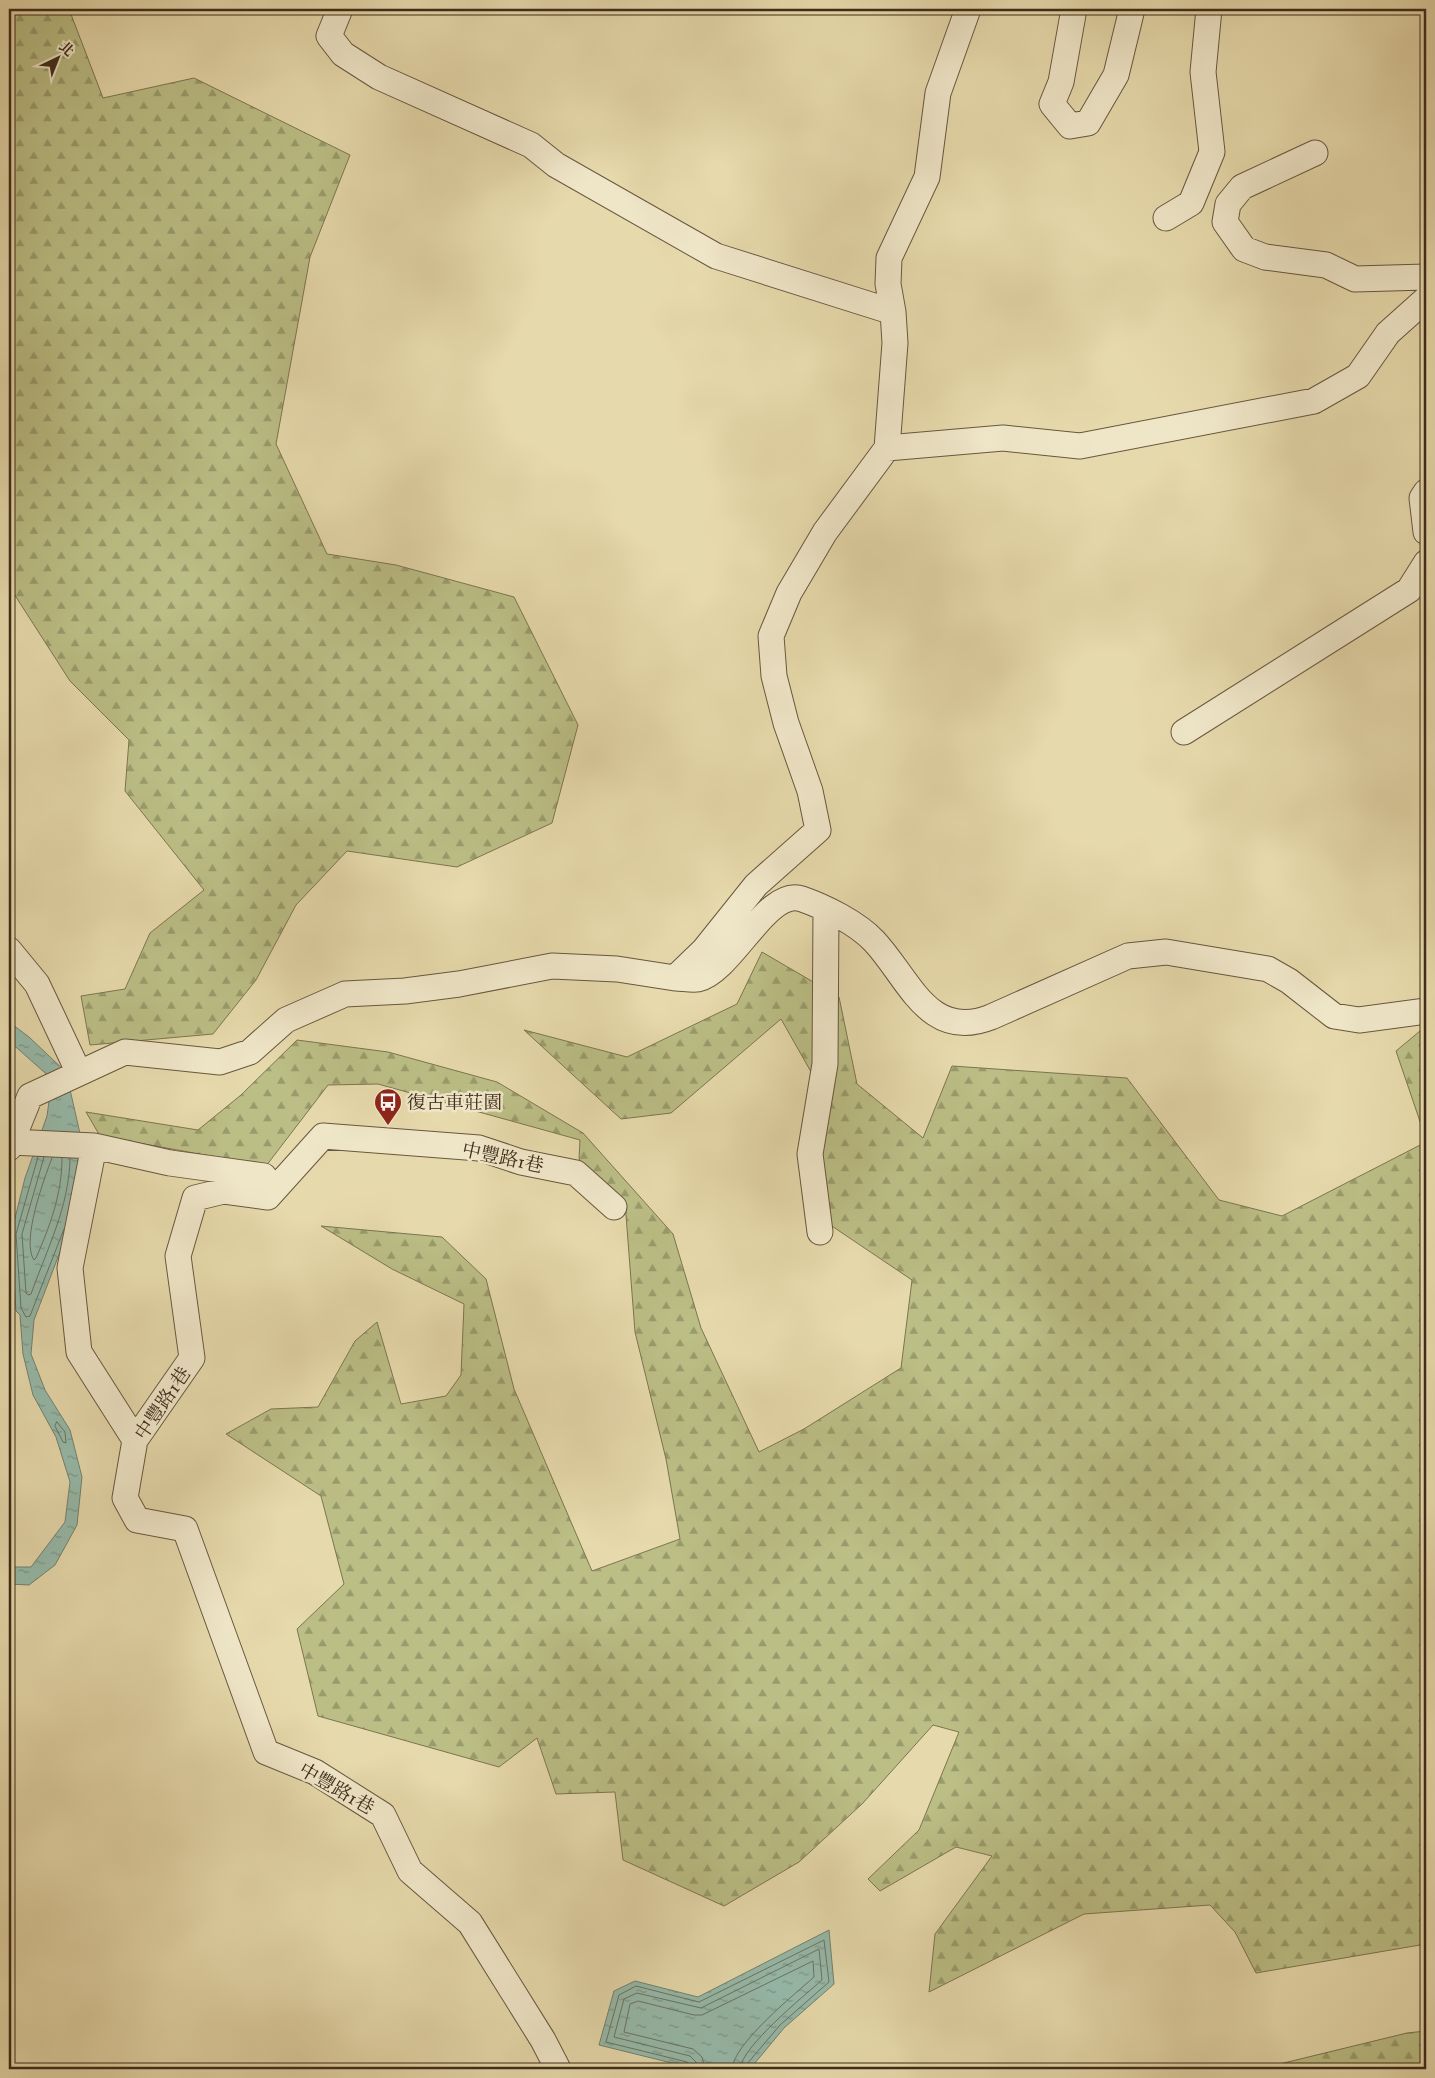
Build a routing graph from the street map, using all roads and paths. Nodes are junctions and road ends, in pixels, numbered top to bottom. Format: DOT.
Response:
graph roads {
  1 [pos="340,9"];
  2 [pos="968,9"];
  3 [pos="1074,9"];
  4 [pos="1132,9"];
  5 [pos="1209,9"];
  6 [pos="1314,153"];
  7 [pos="1166,218"];
  8 [pos="1426,278"];
  9 [pos="1426,299"];
  10 [pos="893,312"];
  11 [pos="887,448"];
  12 [pos="1426,492"];
  13 [pos="1426,532"];
  14 [pos="1426,563"];
  15 [pos="1184,732"];
  16 [pos="826,911"];
  17 [pos="9,950"];
  18 [pos="675,978"];
  19 [pos="1426,1011"];
  20 [pos="80,1073"];
  21 [pos="10,1145"];
  22 [pos="94,1146"];
  23 [pos="268,1196"];
  24 [pos="614,1207"];
  25 [pos="820,1232"];
  26 [pos="134,1440"];
  27 [pos="558,2069"];
  1 -- 10 [label="street"];
  2 -- 10 [label="street"];
  3 -- 4 [label="street"];
  5 -- 7 [label="street"];
  6 -- 8 [label="street"];
  9 -- 11 [label="street"];
  10 -- 11 [label="street"];
  11 -- 18 [label="street"];
  12 -- 13 [label="street"];
  14 -- 15 [label="street"];
  16 -- 18 [label="street"];
  16 -- 19 [label="street"];
  16 -- 25 [label="street"];
  17 -- 20 [label="street"];
  18 -- 20 [label="street"];
  20 -- 21 [label="street"];
  21 -- 22 [label="street"];
  22 -- 23 [label="street"];
  22 -- 26 [label="street"];
  23 -- 24 [label="street, 中豐路1巷"];
  23 -- 26 [label="street, 中豐路1巷"];
  26 -- 27 [label="street, 中豐路1巷"];
}
